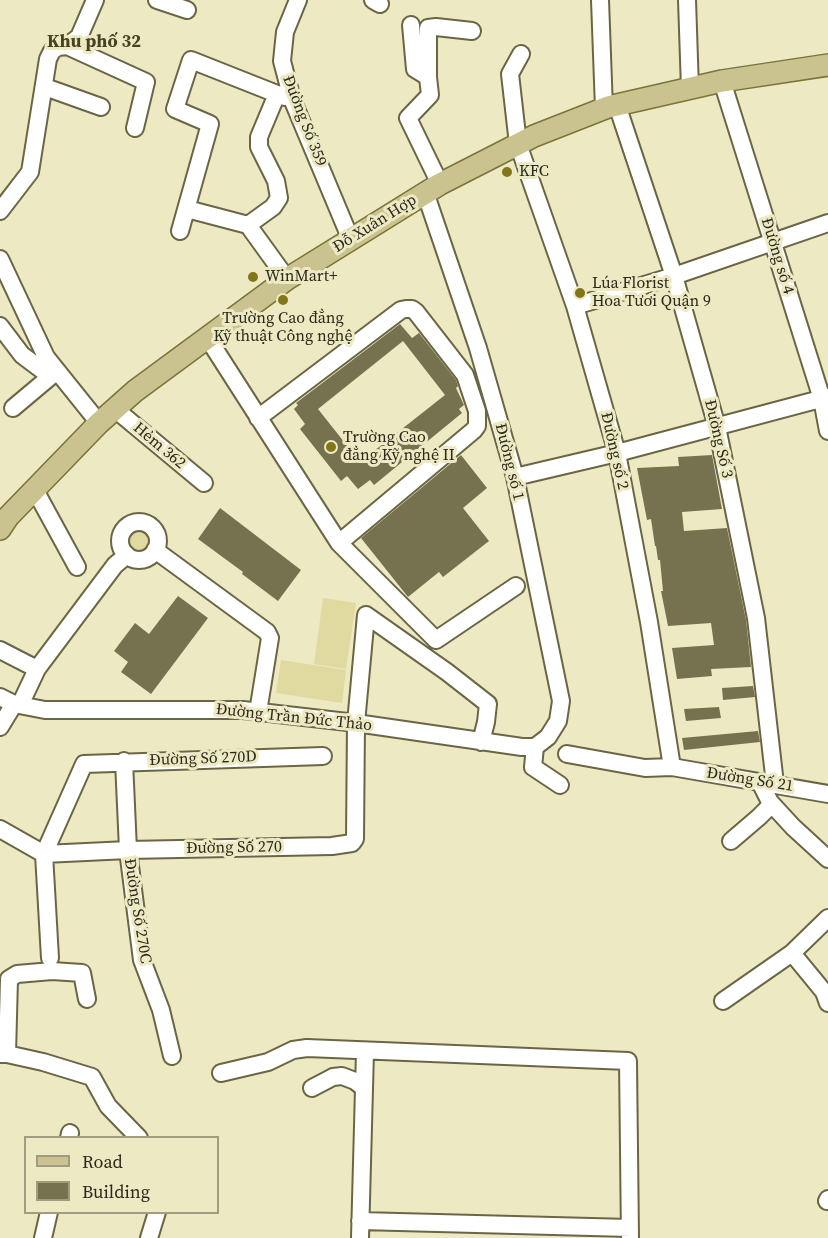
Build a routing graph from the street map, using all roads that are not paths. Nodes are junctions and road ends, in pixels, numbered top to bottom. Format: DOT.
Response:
graph roads {
  1 [pos="95,0"];
  2 [pos="157,0"];
  3 [pos="687,0"];
  4 [pos="296,1"];
  5 [pos="605,2"];
  6 [pos="187,10"];
  7 [pos="411,26"];
  8 [pos="472,31"];
  9 [pos="67,46"];
  10 [pos="521,54"];
  11 [pos="828,66"];
  12 [pos="428,77"];
  13 [pos="722,81"];
  14 [pos="45,87"];
  15 [pos="690,88"];
  16 [pos="288,100"];
  17 [pos="100,107"];
  18 [pos="609,107"];
  19 [pos="135,128"];
  20 [pos="518,144"];
  21 [pos="433,188"];
  22 [pos="187,209"];
  23 [pos="0,211"];
  24 [pos="828,223"];
  25 [pos="248,225"];
  26 [pos="180,231"];
  27 [pos="351,240"];
  28 [pos="773,243"];
  29 [pos="0,260"];
  30 [pos="674,276"];
  31 [pos="287,279"];
  32 [pos="575,306"];
  33 [pos="0,326"];
  34 [pos="207,337"];
  35 [pos="55,373"];
  36 [pos="825,398"];
  37 [pos="13,408"];
  38 [pos="115,408"];
  39 [pos="258,418"];
  40 [pos="99,423"];
  41 [pos="717,427"];
  42 [pos="828,431"];
  43 [pos="617,453"];
  44 [pos="514,477"];
  45 [pos="204,483"];
  46 [pos="35,490"];
  47 [pos="3,519"];
  48 [pos="339,543"];
  49 [pos="155,550"];
  50 [pos="127,555"];
  51 [pos="77,567"];
  52 [pos="516,586"];
  53 [pos="0,650"];
  54 [pos="37,669"];
  55 [pos="11,702"];
  56 [pos="258,712"];
  57 [pos="356,723"];
  58 [pos="0,727"];
  59 [pos="481,742"];
  60 [pos="542,742"];
  61 [pos="567,754"];
  62 [pos="323,756"];
  63 [pos="124,762"];
  64 [pos="672,767"];
  65 [pos="767,783"];
  66 [pos="560,785"];
  67 [pos="828,794"];
  68 [pos="770,802"];
  69 [pos="0,829"];
  70 [pos="731,840"];
  71 [pos="128,850"];
  72 [pos="44,854"];
  73 [pos="828,859"];
  74 [pos="828,918"];
  75 [pos="792,953"];
  76 [pos="50,958"];
  77 [pos="87,999"];
  78 [pos="723,1000"];
  79 [pos="828,1003"];
  80 [pos="364,1051"];
  81 [pos="4,1054"];
  82 [pos="172,1056"];
  83 [pos="221,1073"];
  84 [pos="312,1088"];
  85 [pos="364,1088"];
  86 [pos="138,1136"];
  87 [pos="49,1214"];
  88 [pos="156,1214"];
  89 [pos="360,1230"];
  90 [pos="630,1233"];
  91 [pos="43,1238"];
  92 [pos="149,1238"];
  1 -- 9 [label="street"];
  2 -- 6 [label="street"];
  3 -- 15 [label="street"];
  4 -- 16 [label="street, Đường Số 359"];
  5 -- 18 [label="street, Đường Số 3"];
  7 -- 12 [label="street"];
  8 -- 12 [label="street"];
  9 -- 14 [label="street"];
  9 -- 19 [label="street"];
  10 -- 20 [label="street, Đường số 2"];
  11 -- 13 [label="main road, Đỗ Xuân Hợp"];
  12 -- 21 [label="street, Đường số 1"];
  13 -- 15 [label="main road, Đỗ Xuân Hợp"];
  13 -- 28 [label="street, Đường số 4"];
  14 -- 17 [label="street"];
  14 -- 23 [label="street"];
  15 -- 18 [label="main road, Đỗ Xuân Hợp"];
  16 -- 22 [label="street"];
  16 -- 25 [label="street"];
  16 -- 27 [label="street, Đường Số 359"];
  18 -- 20 [label="main road, Đỗ Xuân Hợp"];
  18 -- 30 [label="street, Đường Số 3"];
  20 -- 21 [label="main road, Đỗ Xuân Hợp"];
  20 -- 32 [label="street, Đường số 2"];
  21 -- 27 [label="main road, Đỗ Xuân Hợp"];
  21 -- 44 [label="street, Đường số 1"];
  22 -- 25 [label="street"];
  22 -- 26 [label="street"];
  24 -- 28 [label="street"];
  25 -- 31 [label="street"];
  27 -- 31 [label="main road, Đỗ Xuân Hợp"];
  28 -- 30 [label="street"];
  28 -- 36 [label="street, Đường số 4"];
  29 -- 35 [label="street"];
  30 -- 32 [label="street"];
  30 -- 41 [label="street, Đường Số 3"];
  31 -- 34 [label="main road, Đỗ Xuân Hợp"];
  32 -- 43 [label="street, Đường số 2"];
  33 -- 35 [label="street"];
  34 -- 38 [label="main road, Đỗ Xuân Hợp"];
  34 -- 39 [label="street"];
  35 -- 37 [label="street"];
  35 -- 40 [label="street"];
  36 -- 41 [label="street"];
  36 -- 42 [label="street, Đường số 4"];
  38 -- 40 [label="main road, Đỗ Xuân Hợp"];
  38 -- 45 [label="street, Hẻm 362"];
  39 -- 48 [label="street"];
  39 -- 48 [label="street"];
  40 -- 46 [label="main road, Đỗ Xuân Hợp"];
  41 -- 43 [label="street"];
  41 -- 65 [label="street, Đường Số 3"];
  43 -- 44 [label="street"];
  43 -- 64 [label="street, Đường số 2"];
  44 -- 60 [label="street, Đường số 1"];
  46 -- 47 [label="main road, Đỗ Xuân Hợp"];
  46 -- 51 [label="street"];
  48 -- 52 [label="street"];
  49 -- 50 [label="street"];
  49 -- 50 [label="street"];
  49 -- 56 [label="street"];
  50 -- 54 [label="street"];
  53 -- 54 [label="street"];
  54 -- 55 [label="street"];
  55 -- 56 [label="street, Đường Trần Đức Thảo"];
  55 -- 58 [label="street"];
  56 -- 57 [label="street, Đường Trần Đức Thảo"];
  57 -- 59 [label="street, Đường Trần Đức Thảo"];
  57 -- 59 [label="street"];
  57 -- 71 [label="street, Đường Số 270"];
  59 -- 60 [label="street, Đường Trần Đức Thảo"];
  60 -- 66 [label="street"];
  61 -- 64 [label="street, Đường Số 21"];
  62 -- 63 [label="street, Đường Số 270D"];
  63 -- 71 [label="street, Đường Số 270C"];
  63 -- 72 [label="street, Đường Số 270D"];
  64 -- 65 [label="street, Đường Số 21"];
  65 -- 67 [label="street, Đường Số 21"];
  65 -- 68 [label="street"];
  68 -- 70 [label="street"];
  68 -- 73 [label="street"];
  69 -- 72 [label="street"];
  71 -- 72 [label="street, Đường Số 270"];
  71 -- 82 [label="street, Đường Số 270C"];
  72 -- 76 [label="street"];
  74 -- 75 [label="street"];
  75 -- 78 [label="street"];
  75 -- 79 [label="street"];
  77 -- 81 [label="street"];
  80 -- 83 [label="street"];
  80 -- 85 [label="street"];
  80 -- 90 [label="street"];
  81 -- 86 [label="street"];
  84 -- 85 [label="street"];
  85 -- 89 [label="street"];
  87 -- 91 [label="street"];
  88 -- 92 [label="street"];
  89 -- 90 [label="street"];
}
